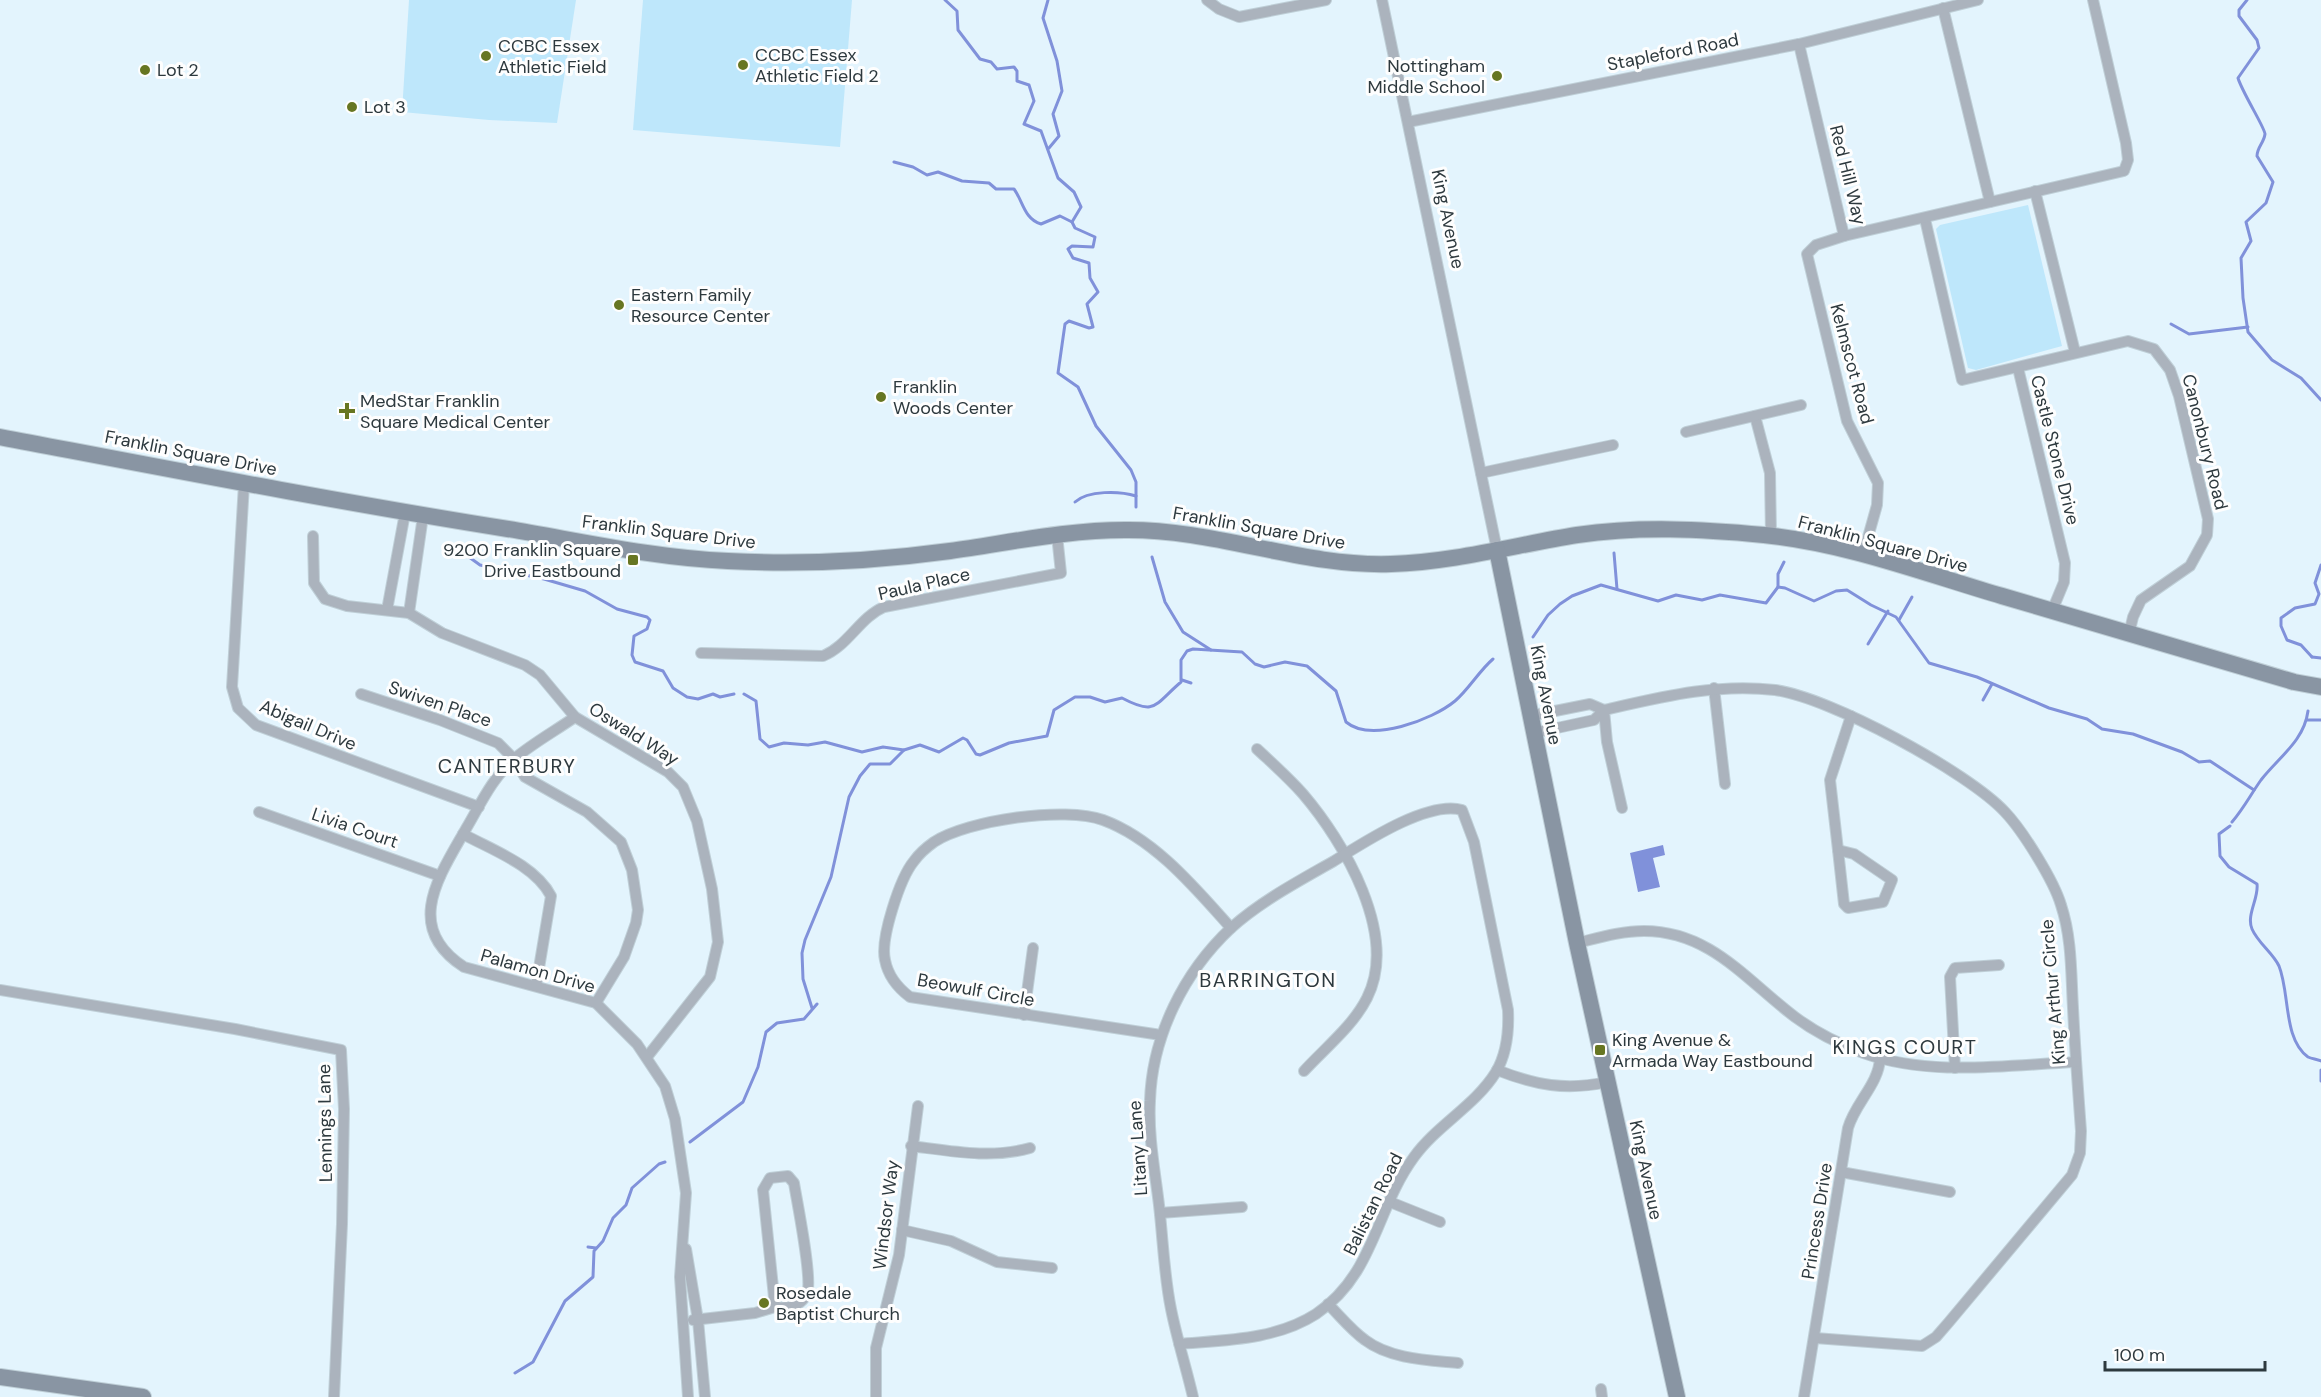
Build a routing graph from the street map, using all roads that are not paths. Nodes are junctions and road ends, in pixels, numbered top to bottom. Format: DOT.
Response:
graph roads {
  1 [pos="1207,0"];
  2 [pos="1326,0"];
  3 [pos="1382,0"];
  4 [pos="1978,0"];
  5 [pos="2093,0"];
  6 [pos="1943,8"];
  7 [pos="1798,44"];
  8 [pos="1408,122"];
  9 [pos="2035,191"];
  10 [pos="1990,202"];
  11 [pos="1925,219"];
  12 [pos="1844,236"];
  13 [pos="2075,352"];
  14 [pos="2018,368"];
  15 [pos="1802,405"];
  16 [pos="1755,416"];
  17 [pos="1686,432"];
  18 [pos="0,437"];
  19 [pos="1613,445"];
  20 [pos="1481,474"];
  21 [pos="244,484"];
  22 [pos="405,513"];
  23 [pos="423,516"];
  24 [pos="1057,535"];
  25 [pos="313,536"];
  26 [pos="1771,536"];
  27 [pos="1497,550"];
  28 [pos="1863,555"];
  29 [pos="387,610"];
  30 [pos="2052,611"];
  31 [pos="409,613"];
  32 [pos="2129,634"];
  33 [pos="701,653"];
  34 [pos="2321,687"];
  35 [pos="1714,688"];
  36 [pos="361,694"];
  37 [pos="1604,710"];
  38 [pos="1530,716"];
  39 [pos="1851,716"];
  40 [pos="575,717"];
  41 [pos="1534,734"];
  42 [pos="1257,749"];
  43 [pos="514,759"];
  44 [pos="1725,784"];
  45 [pos="479,807"];
  46 [pos="1622,808"];
  47 [pos="1462,810"];
  48 [pos="259,812"];
  49 [pos="463,834"];
  50 [pos="1838,850"];
  51 [pos="1345,854"];
  52 [pos="440,876"];
  53 [pos="1232,928"];
  54 [pos="1577,943"];
  55 [pos="1033,948"];
  56 [pos="1999,965"];
  57 [pos="536,986"];
  58 [pos="0,990"];
  59 [pos="596,1003"];
  60 [pos="1024,1015"];
  61 [pos="1161,1035"];
  62 [pos="647,1057"];
  63 [pos="1880,1058"];
  64 [pos="2076,1062"];
  65 [pos="1955,1068"];
  66 [pos="1497,1070"];
  67 [pos="1304,1071"];
  68 [pos="1606,1082"];
  69 [pos="918,1106"];
  70 [pos="911,1146"];
  71 [pos="1030,1148"];
  72 [pos="1841,1172"];
  73 [pos="1950,1192"];
  74 [pos="1390,1202"];
  75 [pos="1242,1207"];
  76 [pos="1160,1213"];
  77 [pos="1440,1222"];
  78 [pos="902,1230"];
  79 [pos="683,1231"];
  80 [pos="1052,1268"];
  81 [pos="1328,1304"];
  82 [pos="775,1307"];
  83 [pos="698,1320"];
  84 [pos="683,1321"];
  85 [pos="1815,1338"];
  86 [pos="1179,1344"];
  87 [pos="1458,1363"];
  88 [pos="0,1377"];
  89 [pos="143,1397"];
  90 [pos="334,1397"];
  91 [pos="688,1397"];
  92 [pos="705,1397"];
  93 [pos="876,1397"];
  94 [pos="1193,1397"];
  95 [pos="1677,1397"];
  96 [pos="1804,1397"];
  1 -- 2 [label="street"];
  3 -- 8 [label="street, King Avenue"];
  4 -- 6 [label="street"];
  5 -- 9 [label="street"];
  6 -- 7 [label="street, Stapleford Road"];
  6 -- 10 [label="street"];
  7 -- 8 [label="street, Stapleford Road"];
  7 -- 12 [label="street, Red Hill Way"];
  8 -- 20 [label="street, King Avenue"];
  9 -- 10 [label="street"];
  9 -- 13 [label="street"];
  10 -- 11 [label="street, Red Hill Way"];
  11 -- 12 [label="street, Red Hill Way"];
  11 -- 14 [label="street"];
  12 -- 28 [label="street, Kelmscot Road"];
  13 -- 14 [label="street, Castle Stone Drive"];
  13 -- 32 [label="street, Canonbury Road"];
  14 -- 30 [label="street, Castle Stone Drive"];
  15 -- 16 [label="street"];
  16 -- 17 [label="street"];
  16 -- 26 [label="street"];
  18 -- 21 [label="street, Franklin Square Drive"];
  19 -- 20 [label="street"];
  20 -- 27 [label="street, King Avenue"];
  21 -- 22 [label="street, Franklin Square Drive"];
  21 -- 45 [label="street, Abigail Drive"];
  22 -- 23 [label="street, Franklin Square Drive"];
  22 -- 29 [label="street"];
  23 -- 24 [label="street, Franklin Square Drive"];
  23 -- 31 [label="street"];
  24 -- 27 [label="street, Franklin Square Drive"];
  24 -- 33 [label="street, Paula Place"];
  25 -- 29 [label="street, Oswald Way"];
  26 -- 27 [label="street, Franklin Square Drive"];
  26 -- 28 [label="street, Franklin Square Drive"];
  27 -- 38 [label="street, King Avenue"];
  28 -- 30 [label="street, Franklin Square Drive"];
  29 -- 31 [label="street, Oswald Way"];
  30 -- 32 [label="street, Franklin Square Drive"];
  31 -- 40 [label="street, Oswald Way"];
  32 -- 34 [label="street, Franklin Square Drive"];
  35 -- 37 [label="street, King Arthur Circle"];
  35 -- 39 [label="street, King Arthur Circle"];
  35 -- 44 [label="street"];
  36 -- 43 [label="street, Swiven Place"];
  37 -- 38 [label="street, King Arthur Circle"];
  37 -- 41 [label="street, King Arthur Circle"];
  37 -- 46 [label="street"];
  38 -- 41 [label="street, King Avenue"];
  39 -- 50 [label="street"];
  39 -- 64 [label="street, King Arthur Circle"];
  40 -- 43 [label="street, Palamon Drive"];
  40 -- 62 [label="street, Oswald Way"];
  41 -- 54 [label="street, King Avenue"];
  42 -- 51 [label="street"];
  43 -- 45 [label="street, Palamon Drive"];
  43 -- 59 [label="street, Swiven Place"];
  45 -- 49 [label="street, Palamon Drive"];
  47 -- 51 [label="street, Litany Lane"];
  47 -- 66 [label="street, Balistan Road"];
  48 -- 52 [label="street, Livia Court"];
  49 -- 52 [label="street, Palamon Drive"];
  49 -- 57 [label="street"];
  50 -- 50 [label="street"];
  51 -- 53 [label="street, Litany Lane"];
  51 -- 67 [label="street"];
  52 -- 57 [label="street, Palamon Drive"];
  53 -- 60 [label="street, Beowulf Circle"];
  53 -- 61 [label="street, Litany Lane"];
  54 -- 63 [label="street"];
  54 -- 68 [label="street, King Avenue"];
  55 -- 60 [label="street"];
  56 -- 65 [label="street"];
  57 -- 59 [label="street, Palamon Drive"];
  58 -- 90 [label="street, Lennings Lane"];
  59 -- 62 [label="street, Palamon Drive"];
  60 -- 61 [label="street, Beowulf Circle"];
  61 -- 76 [label="street, Litany Lane"];
  62 -- 79 [label="street, Palamon Drive"];
  63 -- 65 [label="street"];
  63 -- 72 [label="street, Princess Drive"];
  64 -- 65 [label="street"];
  64 -- 85 [label="street, King Arthur Circle"];
  66 -- 68 [label="street"];
  66 -- 74 [label="street, Balistan Road"];
  68 -- 95 [label="street, King Avenue"];
  69 -- 70 [label="street, Windsor Way"];
  70 -- 71 [label="street"];
  70 -- 78 [label="street, Windsor Way"];
  72 -- 73 [label="street"];
  72 -- 85 [label="street, Princess Drive"];
  74 -- 77 [label="street"];
  74 -- 81 [label="street, Balistan Road"];
  75 -- 76 [label="street"];
  76 -- 86 [label="street, Litany Lane"];
  78 -- 80 [label="street"];
  78 -- 93 [label="street, Windsor Way"];
  79 -- 83 [label="street, Palamon Drive"];
  79 -- 84 [label="street, Palamon Drive"];
  81 -- 86 [label="street, Balistan Road"];
  81 -- 87 [label="street"];
  82 -- 82 [label="street"];
  82 -- 83 [label="street"];
  83 -- 84 [label="street"];
  83 -- 92 [label="street, Palamon Drive"];
  84 -- 91 [label="street, Palamon Drive"];
  85 -- 96 [label="street, Princess Drive"];
  86 -- 94 [label="street, Litany Lane"];
  88 -- 89 [label="street"];
}
